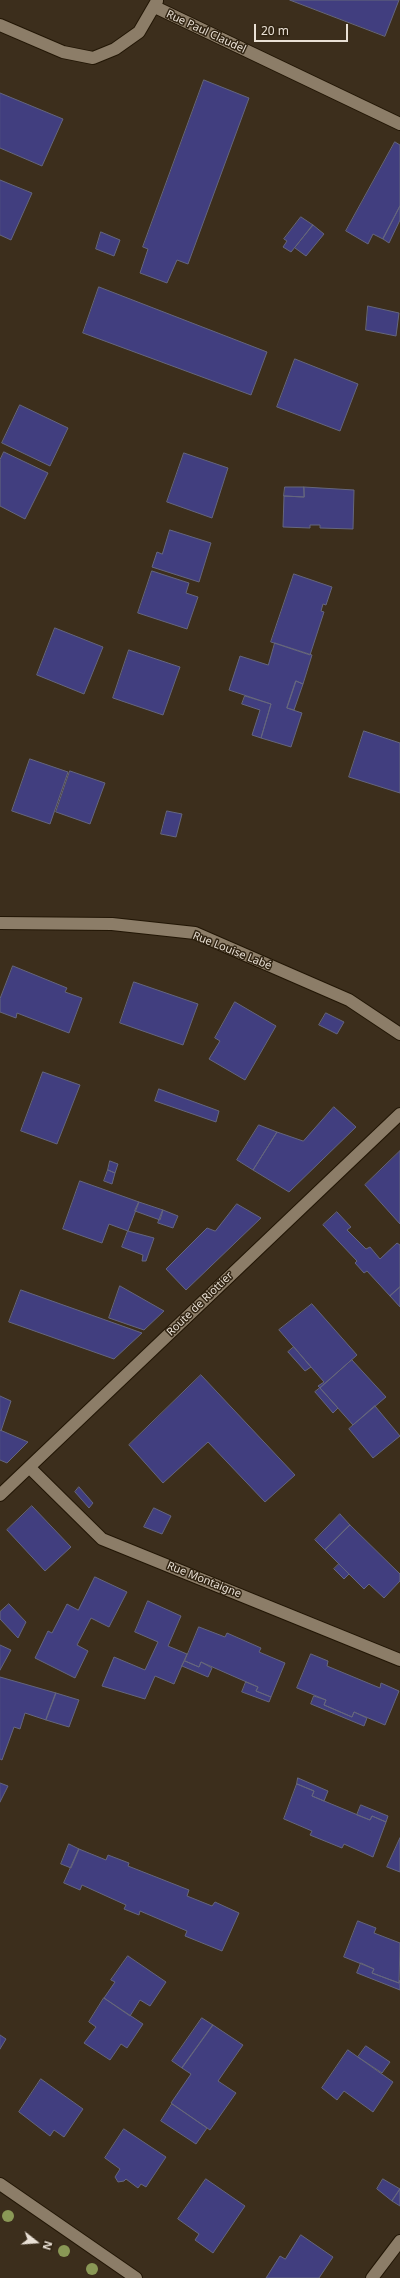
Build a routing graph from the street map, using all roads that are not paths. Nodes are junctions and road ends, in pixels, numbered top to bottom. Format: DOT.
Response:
graph roads {
  1 [pos="156,4"];
  2 [pos="0,25"];
  3 [pos="400,124"];
  4 [pos="0,923"];
  5 [pos="400,1034"];
  6 [pos="400,1114"];
  7 [pos="30,1468"];
  8 [pos="0,1495"];
  9 [pos="400,1660"];
  10 [pos="0,2184"];
  11 [pos="400,2242"];
  12 [pos="136,2278"];
  13 [pos="372,2278"];
  1 -- 2 [label="street, Rue Paul Claudel"];
  1 -- 3 [label="street, Rue Paul Claudel"];
  4 -- 5 [label="street, Rue Louise Labé"];
  6 -- 7 [label="street, Route de Riottier"];
  7 -- 8 [label="street, Route de Riottier"];
  7 -- 9 [label="street, Rue Montaigne"];
  10 -- 12 [label="street"];
  11 -- 13 [label="street"];
}
